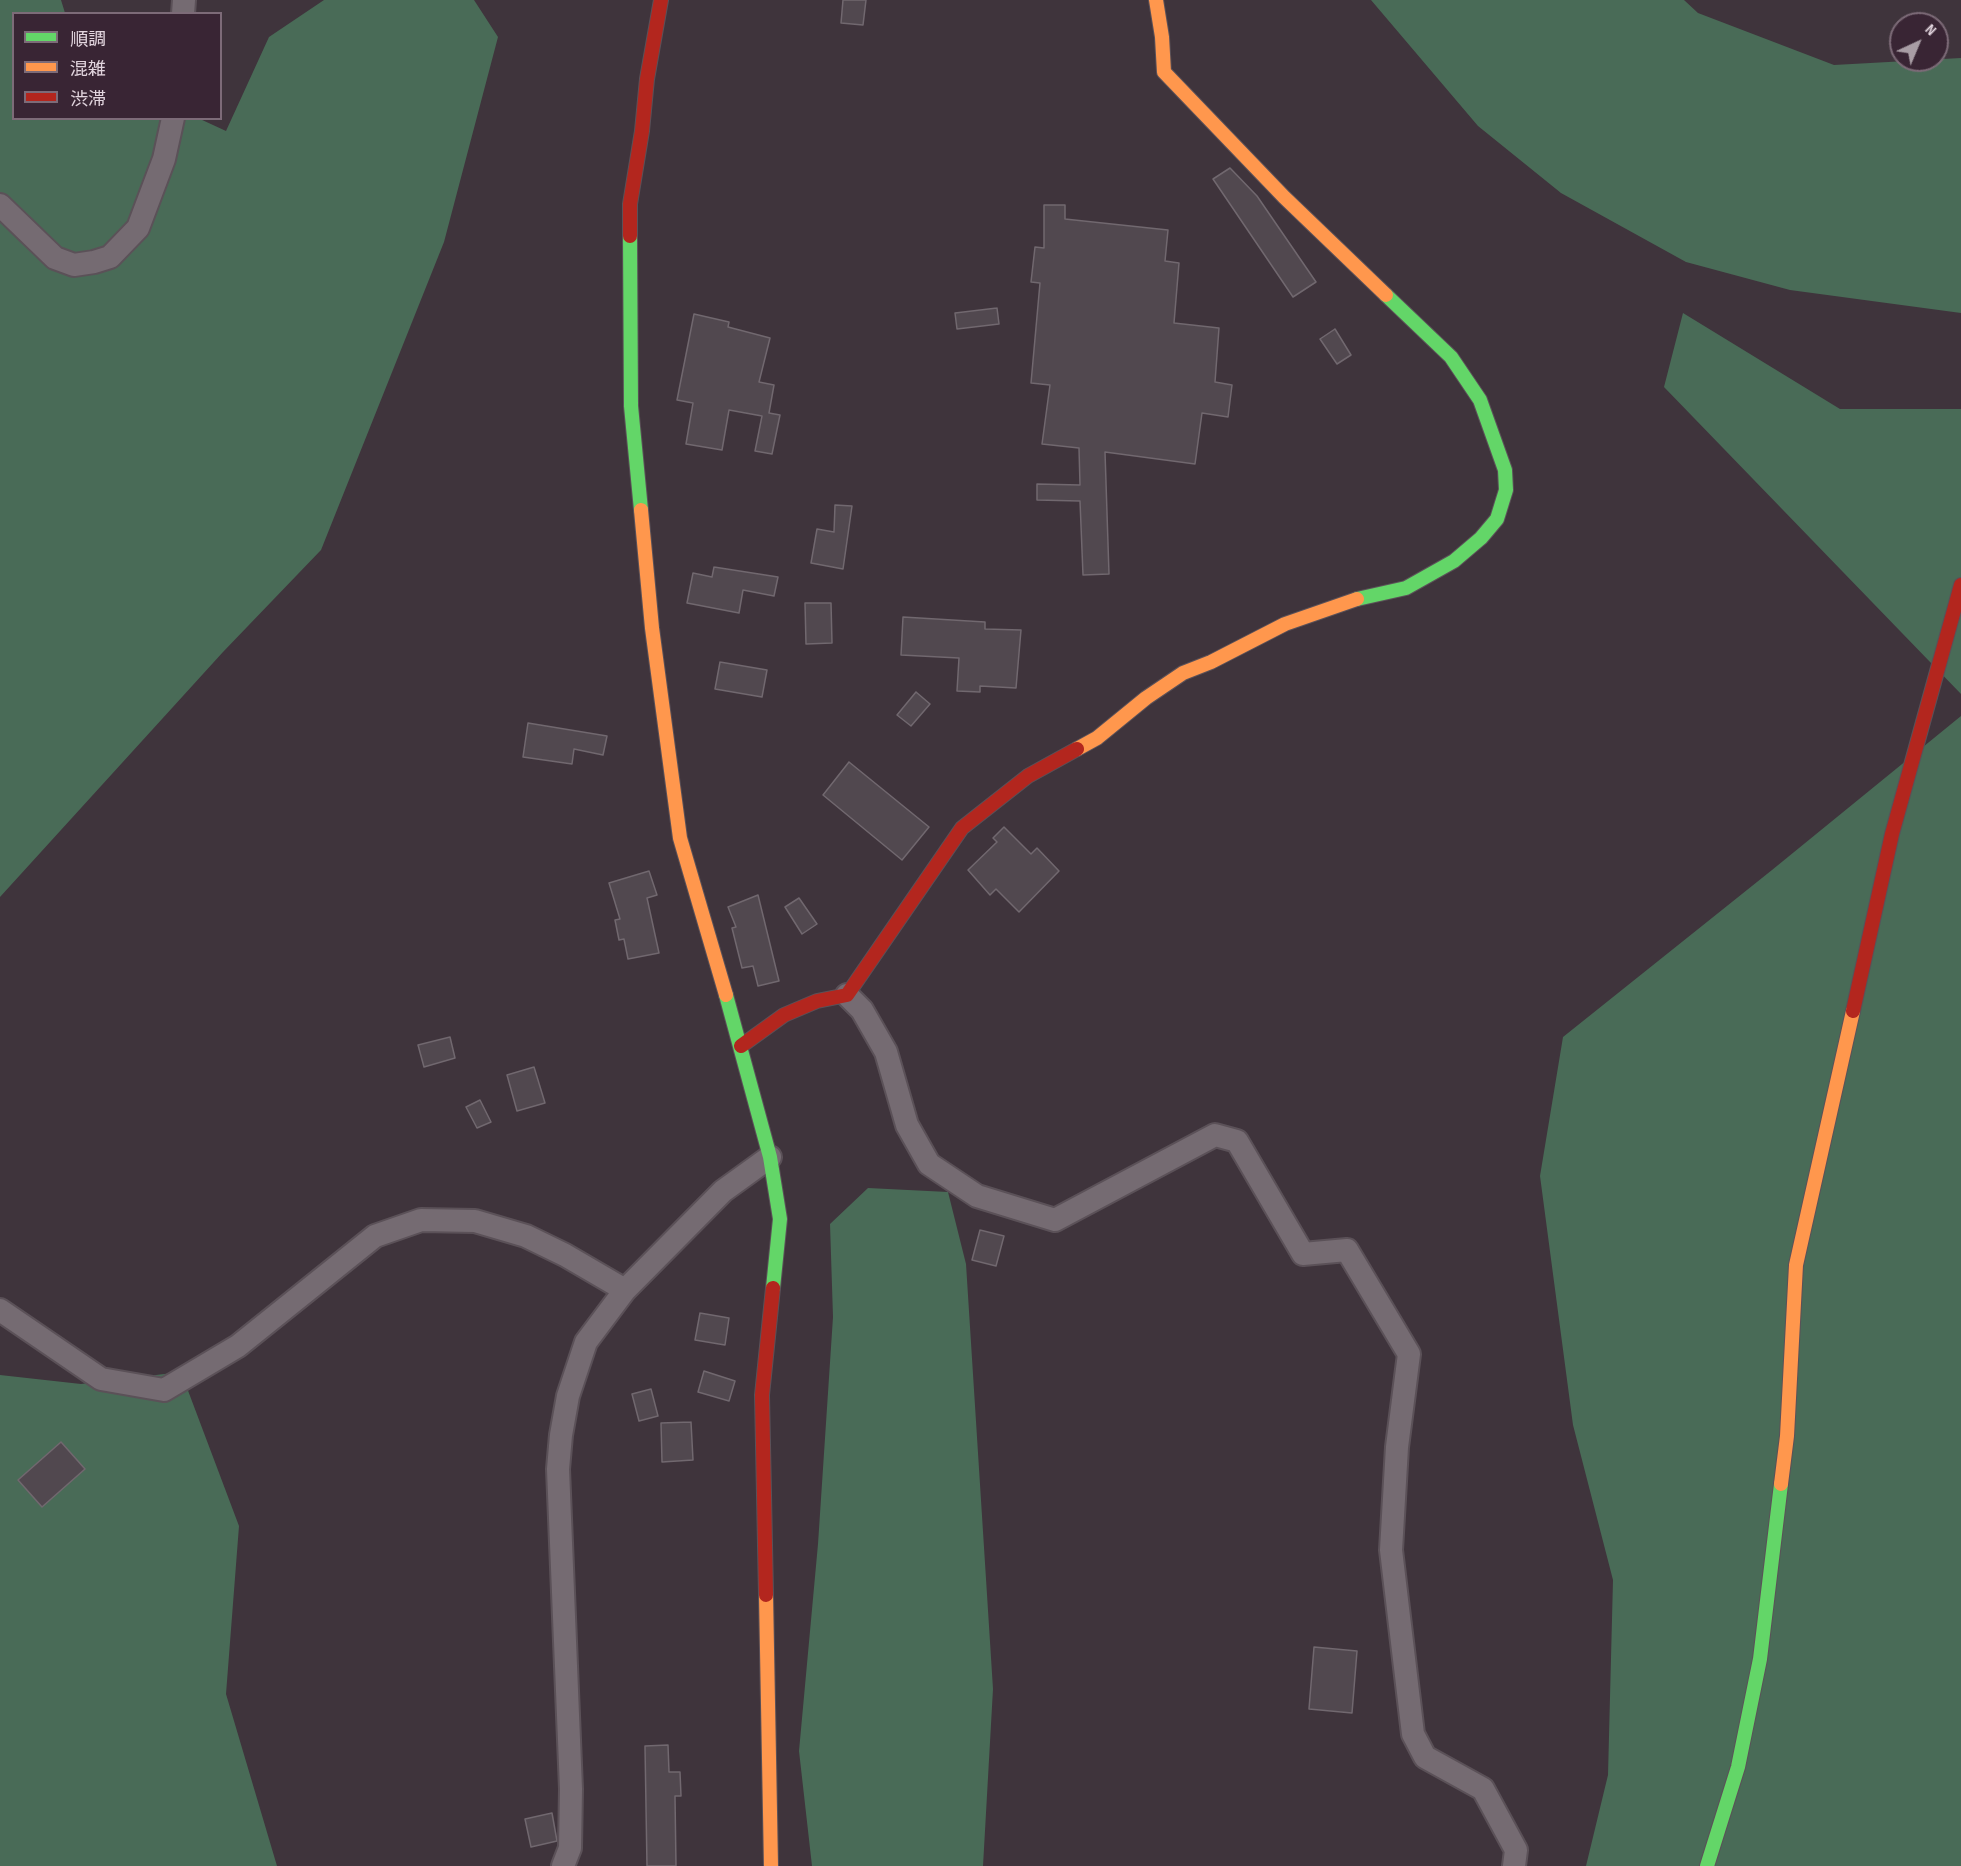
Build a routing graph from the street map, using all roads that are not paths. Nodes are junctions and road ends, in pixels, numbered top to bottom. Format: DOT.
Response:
graph roads {
  1 [pos="660,0"];
  2 [pos="1156,0"];
  3 [pos="173,120"];
  4 [pos="0,205"];
  5 [pos="1961,585"];
  6 [pos="847,994"];
  7 [pos="741,1046"];
  8 [pos="770,1157"];
  9 [pos="625,1290"];
  10 [pos="0,1310"];
  11 [pos="563,1866"];
  12 [pos="771,1866"];
  13 [pos="1514,1866"];
  14 [pos="1707,1866"];
  1 -- 7 [label="street"];
  2 -- 6 [label="street"];
  3 -- 4 [label="street"];
  5 -- 14 [label="street"];
  6 -- 7 [label="street"];
  6 -- 13 [label="street"];
  7 -- 8 [label="street"];
  8 -- 9 [label="street"];
  8 -- 12 [label="street"];
  9 -- 10 [label="street"];
  9 -- 11 [label="street"];
}
